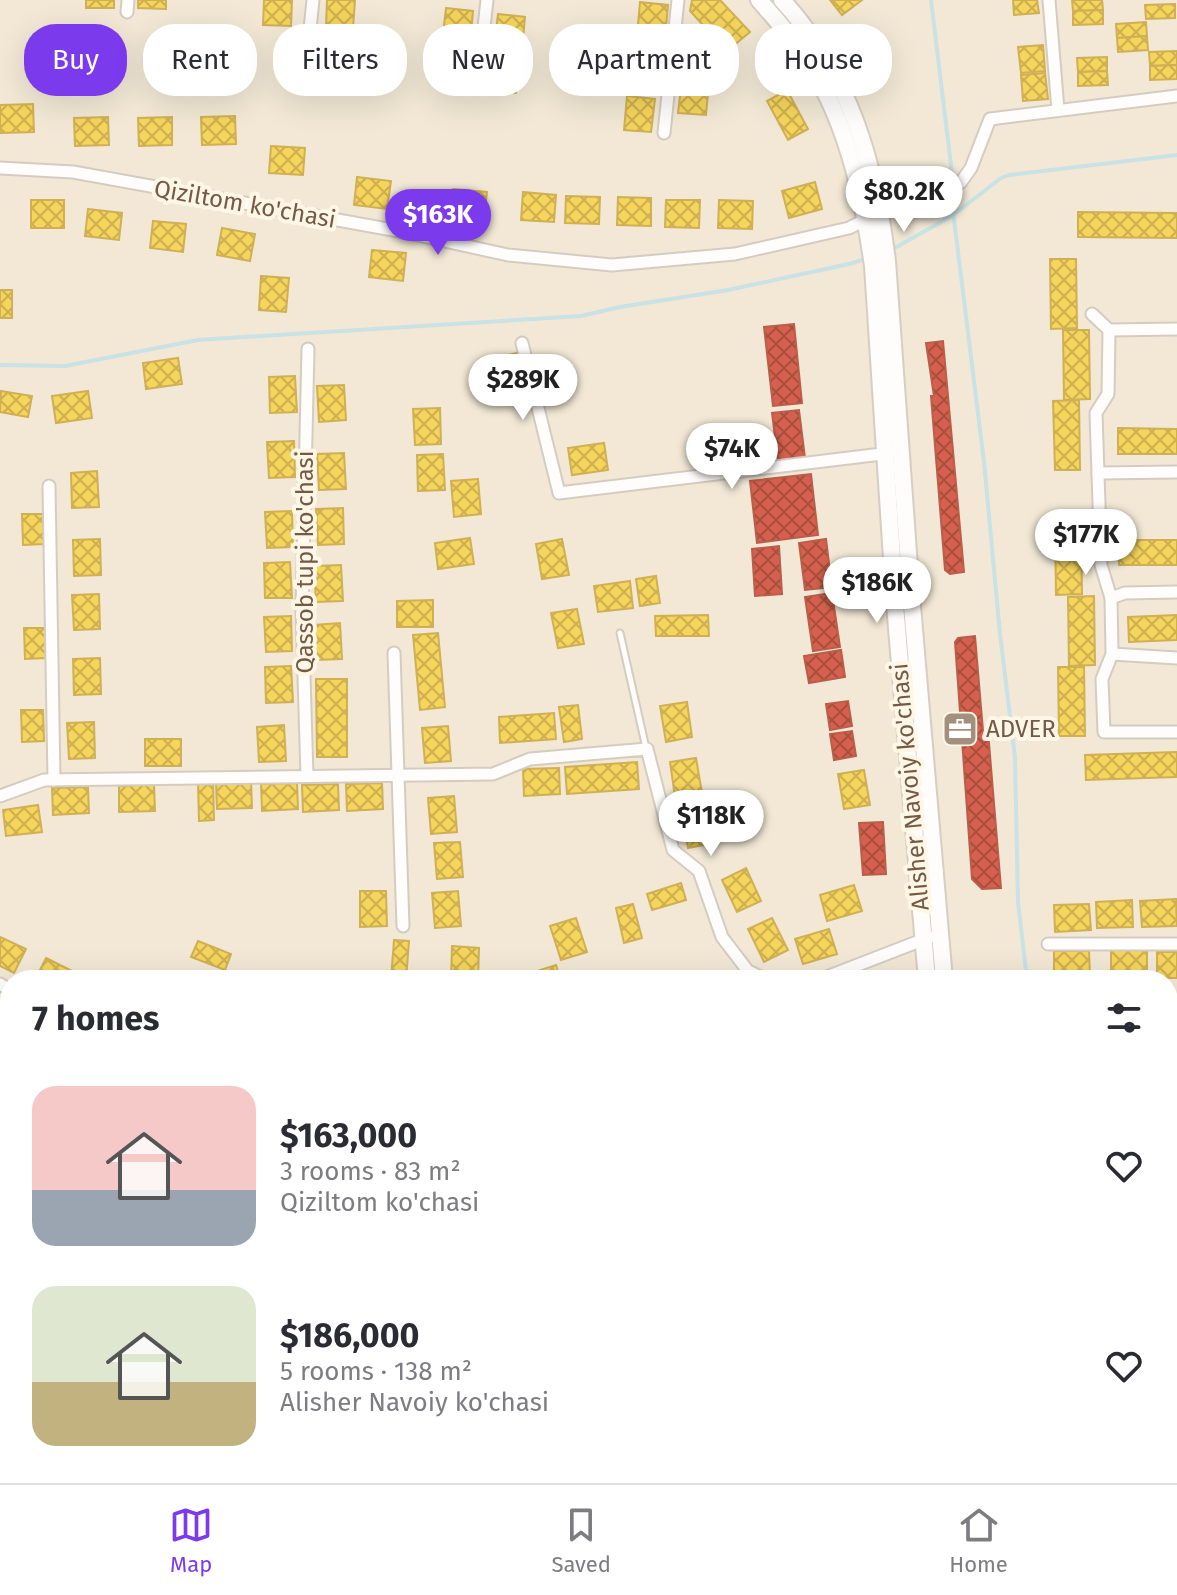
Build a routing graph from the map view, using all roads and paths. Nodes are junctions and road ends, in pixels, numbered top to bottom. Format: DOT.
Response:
graph roads {
  1 [pos="313,0"];
  2 [pos="487,0"];
  3 [pos="678,0"];
  4 [pos="759,0"];
  5 [pos="782,0"];
  6 [pos="1049,0"];
  7 [pos="311,24"];
  8 [pos="484,24"];
  9 [pos="1177,96"];
  10 [pos="1058,110"];
  11 [pos="664,133"];
  12 [pos="0,168"];
  13 [pos="873,215"];
  14 [pos="1092,314"];
  15 [pos="1177,329"];
  16 [pos="1109,330"];
  17 [pos="522,343"];
  18 [pos="308,349"];
  19 [pos="893,453"];
  20 [pos="1177,472"];
  21 [pos="1098,473"];
  22 [pos="49,486"];
  23 [pos="1177,592"];
  24 [pos="1111,598"];
  25 [pos="620,633"];
  26 [pos="394,653"];
  27 [pos="1112,654"];
  28 [pos="1177,658"];
  29 [pos="1177,732"];
  30 [pos="647,749"];
  31 [pos="399,774"];
  32 [pos="307,776"];
  33 [pos="54,780"];
  34 [pos="0,796"];
  35 [pos="403,926"];
  36 [pos="931,936"];
  37 [pos="1048,944"];
  38 [pos="1177,944"];
  39 [pos="747,970"];
  40 [pos="844,970"];
  41 [pos="928,970"];
  42 [pos="941,970"];
  1 -- 7 [label="street"];
  2 -- 8 [label="street"];
  3 -- 11 [label="street"];
  4 -- 13 [label="main road, Alisher Navoiy ko'chasi"];
  5 -- 13 [label="main road, Alisher Navoiy ko'chasi"];
  6 -- 10 [label="street"];
  9 -- 10 [label="street"];
  10 -- 13 [label="street, Qiziltom ko'chasi"];
  12 -- 13 [label="street, Qiziltom ko'chasi"];
  13 -- 19 [label="main road, Alisher Navoiy ko'chasi"];
  14 -- 16 [label="street"];
  15 -- 16 [label="street"];
  16 -- 21 [label="street"];
  17 -- 19 [label="street"];
  18 -- 32 [label="street, Qassob tupi ko'chasi"];
  19 -- 36 [label="main road, Alisher Navoiy ko'chasi"];
  20 -- 21 [label="street"];
  21 -- 24 [label="street"];
  22 -- 33 [label="street"];
  23 -- 24 [label="street"];
  24 -- 27 [label="street"];
  25 -- 30 [label="lane"];
  26 -- 31 [label="street"];
  27 -- 28 [label="street"];
  27 -- 29 [label="street"];
  30 -- 31 [label="street"];
  30 -- 39 [label="street"];
  31 -- 32 [label="street"];
  31 -- 35 [label="street"];
  32 -- 33 [label="street"];
  33 -- 34 [label="street"];
  36 -- 40 [label="street"];
  36 -- 41 [label="main road, Alisher Navoiy ko'chasi"];
  36 -- 42 [label="main road, Alisher Navoiy ko'chasi"];
  37 -- 38 [label="street"];
}
